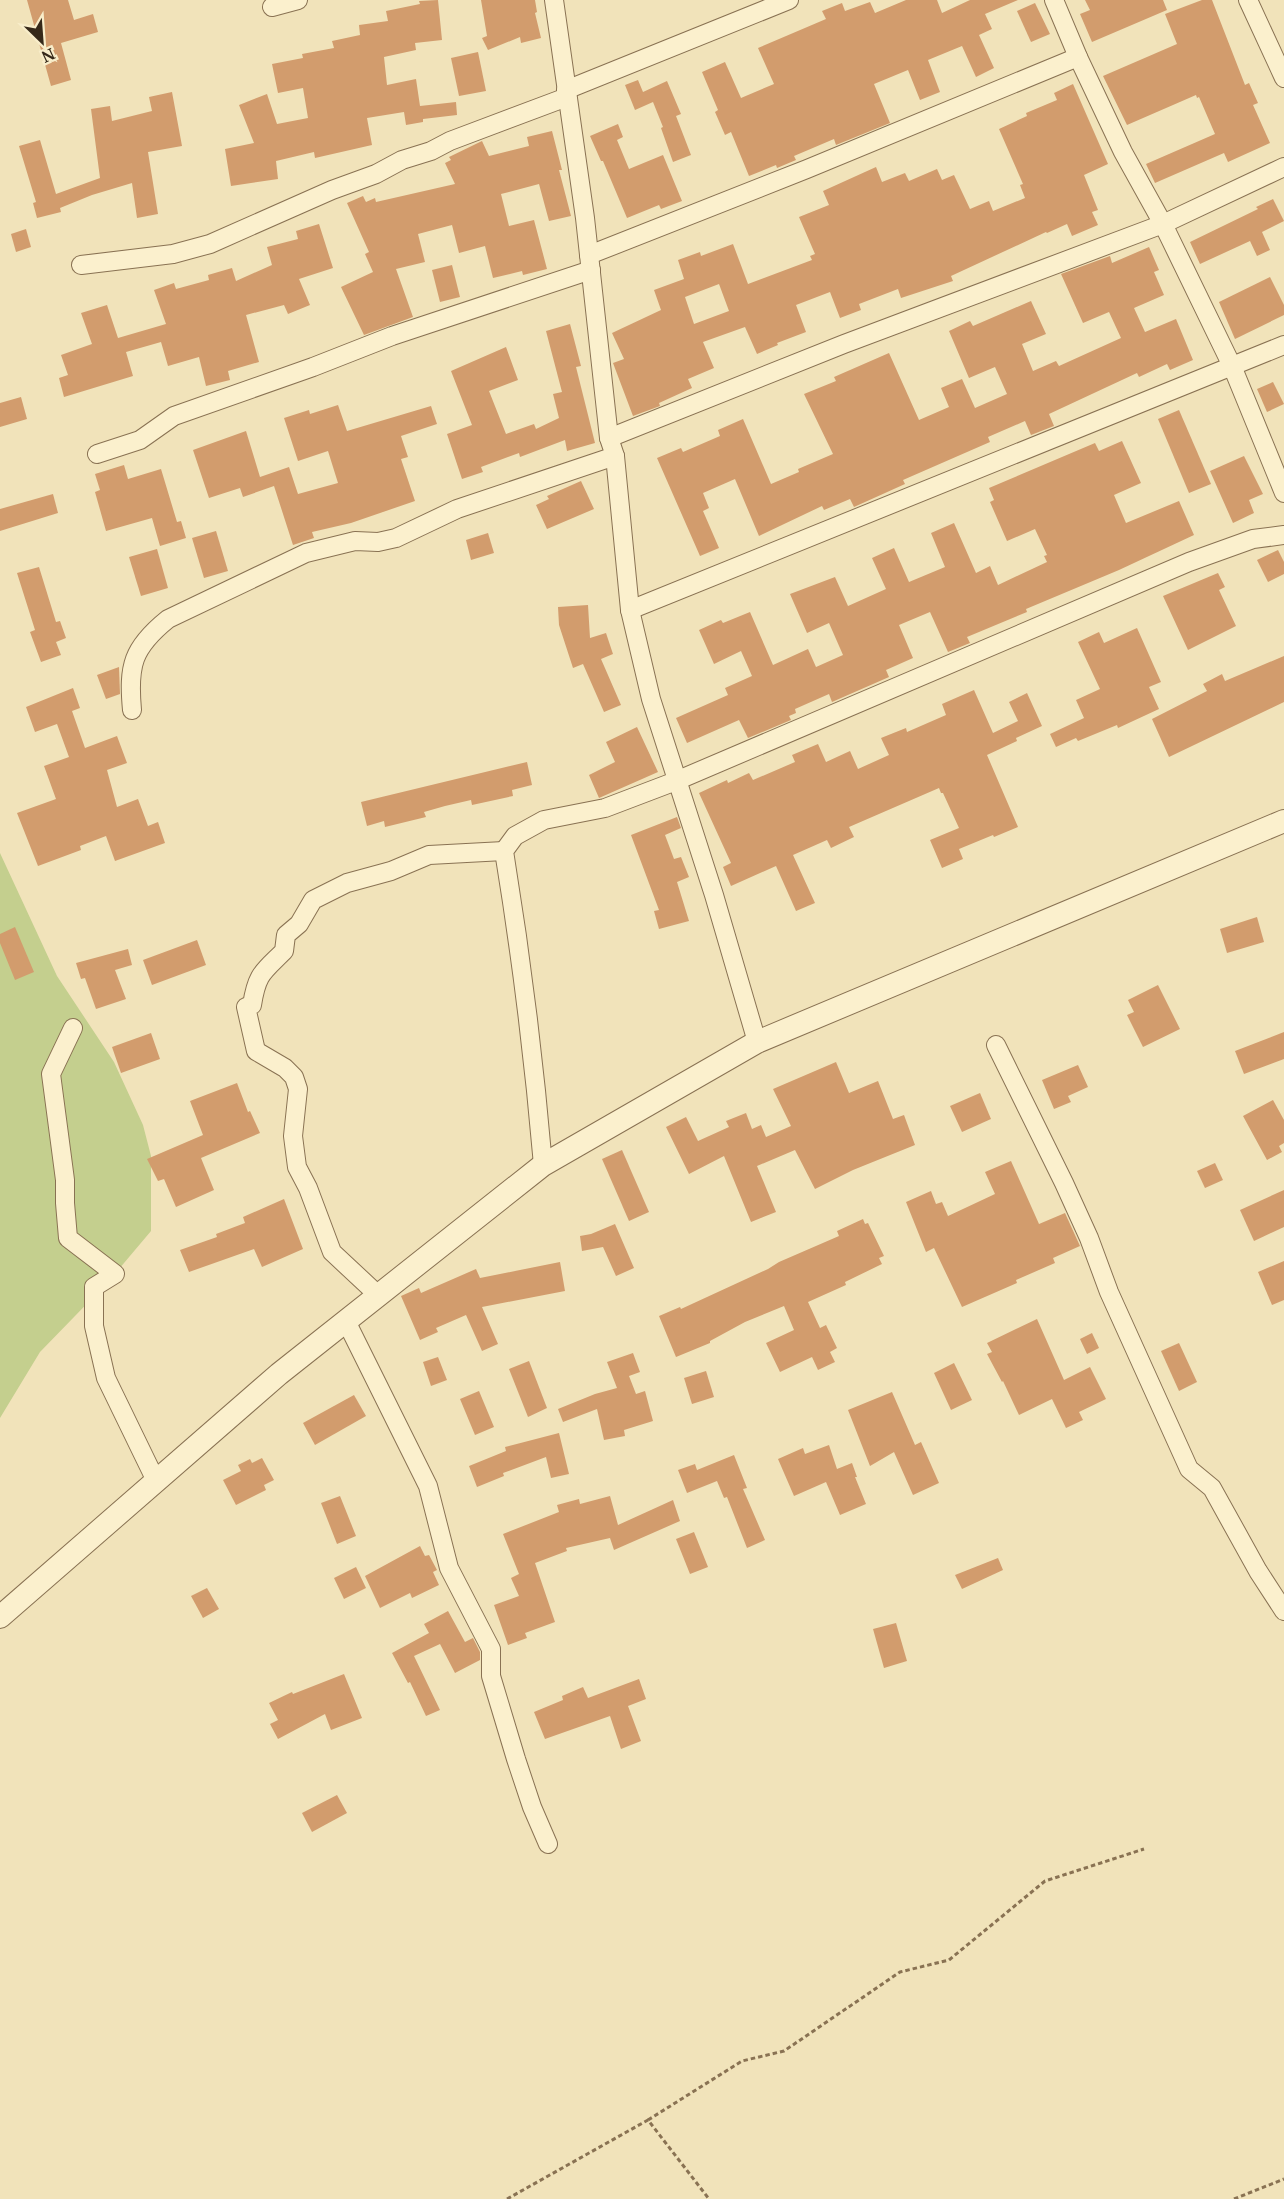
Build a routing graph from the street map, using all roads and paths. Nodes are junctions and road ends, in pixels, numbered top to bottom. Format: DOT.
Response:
graph roads {
  1 [pos="298,0"];
  2 [pos="554,0"];
  3 [pos="789,0"];
  4 [pos="1054,0"];
  5 [pos="1248,0"];
  6 [pos="273,7"];
  7 [pos="1078,57"];
  8 [pos="1284,78"];
  9 [pos="566,94"];
  10 [pos="1284,167"];
  11 [pos="1163,224"];
  12 [pos="590,262"];
  13 [pos="81,265"];
  14 [pos="1284,345"];
  15 [pos="1232,366"];
  16 [pos="609,438"];
  17 [pos="97,454"];
  18 [pos="615,456"];
  19 [pos="1284,493"];
  20 [pos="1284,535"];
  21 [pos="630,610"];
  22 [pos="132,710"];
  23 [pos="676,781"];
  24 [pos="1284,820"];
  25 [pos="504,851"];
  26 [pos="73,1028"];
  27 [pos="758,1042"];
  28 [pos="996,1045"];
  29 [pos="543,1164"];
  30 [pos="378,1295"];
  31 [pos="346,1320"];
  32 [pos="156,1481"];
  33 [pos="1284,1611"];
  34 [pos="0,1617"];
  35 [pos="548,1844"];
  36 [pos="1144,1849"];
  37 [pos="648,2120"];
  38 [pos="1284,2179"];
  39 [pos="507,2199"];
  40 [pos="709,2199"];
  41 [pos="1234,2199"];
  1 -- 6 [label="street"];
  2 -- 9 [label="street"];
  3 -- 9 [label="street"];
  4 -- 7 [label="street"];
  5 -- 8 [label="street"];
  7 -- 11 [label="street"];
  7 -- 12 [label="street"];
  9 -- 12 [label="street"];
  9 -- 13 [label="street"];
  10 -- 11 [label="street"];
  11 -- 15 [label="street"];
  11 -- 16 [label="street"];
  12 -- 16 [label="street"];
  12 -- 17 [label="street"];
  14 -- 15 [label="street"];
  15 -- 19 [label="street"];
  15 -- 21 [label="street"];
  16 -- 18 [label="street"];
  18 -- 21 [label="street"];
  18 -- 22 [label="street"];
  20 -- 23 [label="street"];
  21 -- 23 [label="street"];
  23 -- 25 [label="street"];
  23 -- 27 [label="street"];
  24 -- 27 [label="street"];
  25 -- 29 [label="street"];
  25 -- 30 [label="street"];
  26 -- 32 [label="street"];
  27 -- 29 [label="street"];
  28 -- 33 [label="street"];
  29 -- 30 [label="street"];
  30 -- 31 [label="street"];
  31 -- 32 [label="street"];
  31 -- 35 [label="street"];
  32 -- 34 [label="street"];
  36 -- 37 [label="path"];
  37 -- 39 [label="path"];
  37 -- 40 [label="path"];
  38 -- 41 [label="path"];
}
